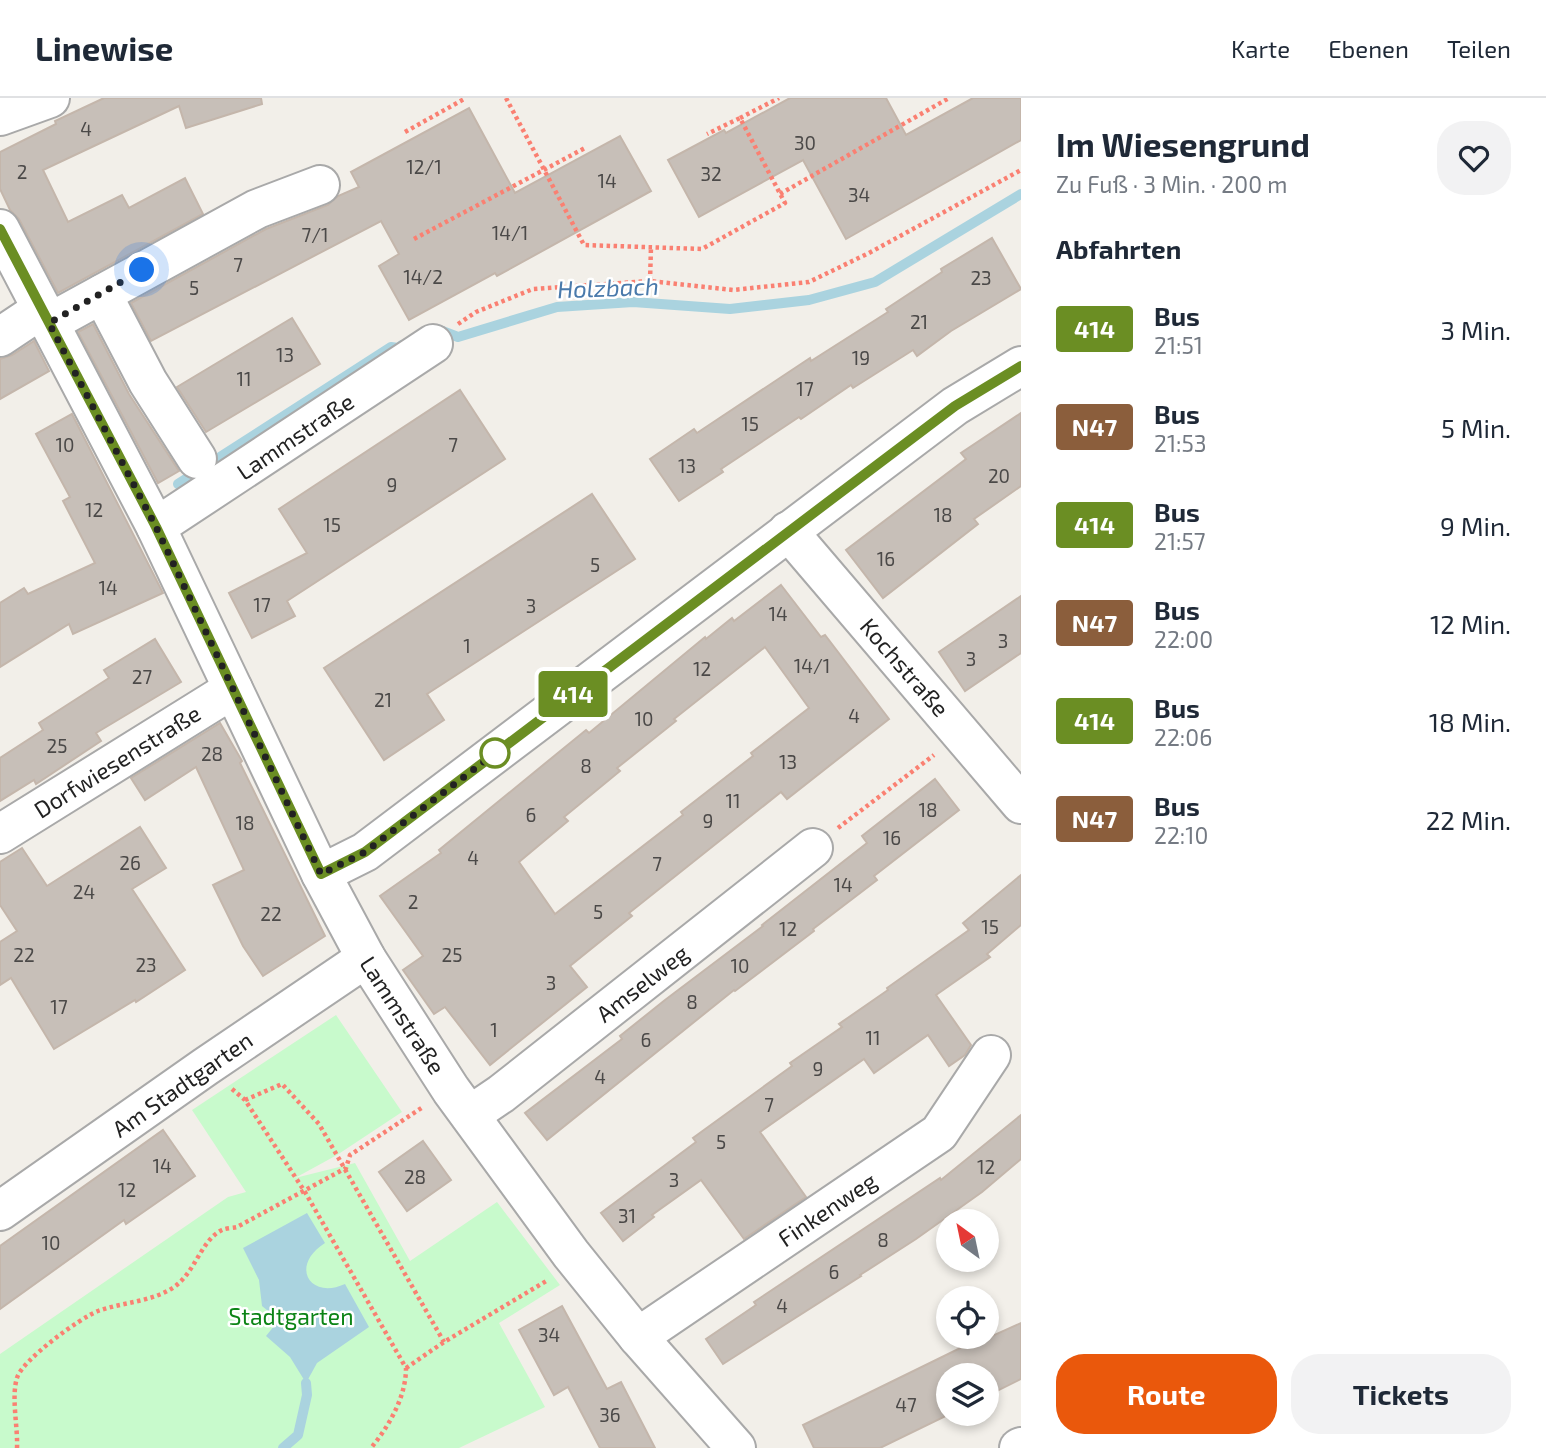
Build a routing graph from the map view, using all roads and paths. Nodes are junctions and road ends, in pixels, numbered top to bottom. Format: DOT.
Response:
graph roads {
  1 [pos="50,98"];
  2 [pos="466,98"];
  3 [pos="506,98"];
  4 [pos="779,98"];
  5 [pos="949,98"];
  6 [pos="0,116"];
  7 [pos="740,118"];
  8 [pos="405,132"];
  9 [pos="707,134"];
  10 [pos="585,148"];
  11 [pos="544,170"];
  12 [pos="1021,170"];
  13 [pos="320,185"];
  14 [pos="780,194"];
  15 [pos="0,229"];
  16 [pos="414,239"];
  17 [pos="651,247"];
  18 [pos="650,281"];
  19 [pos="102,293"];
  20 [pos="46,316"];
  21 [pos="0,337"];
  22 [pos="433,344"];
  23 [pos="1021,366"];
  24 [pos="197,458"];
  25 [pos="156,527"];
  26 [pos="788,531"];
  27 [pos="233,689"];
  28 [pos="961,733"];
  29 [pos="1016,787"];
  30 [pos="0,834"];
  31 [pos="813,848"];
  32 [pos="321,874"];
  33 [pos="366,958"];
  34 [pos="991,1055"];
  35 [pos="205,1067"];
  36 [pos="245,1100"];
  37 [pos="412,1114"];
  38 [pos="470,1115"];
  39 [pos="346,1168"];
  40 [pos="305,1192"];
  41 [pos="0,1211"];
  42 [pos="577,1262"];
  43 [pos="638,1337"];
  44 [pos="444,1342"];
  45 [pos="406,1368"];
  46 [pos="17,1448"];
  47 [pos="371,1448"];
  48 [pos="736,1448"];
  1 -- 6 [label="street"];
  2 -- 8 [label="path"];
  3 -- 11 [label="path"];
  4 -- 7 [label="path"];
  5 -- 14 [label="path"];
  7 -- 9 [label="path"];
  7 -- 14 [label="path"];
  10 -- 11 [label="path"];
  11 -- 16 [label="path"];
  11 -- 17 [label="path"];
  12 -- 18 [label="path"];
  13 -- 19 [label="street"];
  14 -- 17 [label="path"];
  15 -- 20 [label="street, Lammstraße"];
  17 -- 18 [label="path"];
  18 -- 22 [label="path"];
  19 -- 20 [label="street"];
  19 -- 24 [label="street"];
  20 -- 21 [label="street"];
  20 -- 25 [label="street, Lammstraße"];
  22 -- 25 [label="street, Lammstraße"];
  23 -- 26 [label="street"];
  25 -- 27 [label="street, Lammstraße"];
  26 -- 28 [label="street, Kochstraße"];
  26 -- 32 [label="street"];
  27 -- 30 [label="street, Dorfwiesenstraße"];
  27 -- 32 [label="street, Lammstraße"];
  28 -- 29 [label="street, Kochstraße"];
  28 -- 31 [label="path"];
  31 -- 38 [label="street, Amselweg"];
  32 -- 33 [label="street, Lammstraße"];
  33 -- 35 [label="street, Am Stadtgarten"];
  33 -- 38 [label="street, Lammstraße"];
  34 -- 43 [label="street, Finkenweg"];
  35 -- 36 [label="path"];
  35 -- 41 [label="street, Am Stadtgarten"];
  36 -- 39 [label="path"];
  36 -- 40 [label="path"];
  37 -- 39 [label="path"];
  38 -- 42 [label="street, Lammstraße"];
  39 -- 40 [label="path"];
  39 -- 44 [label="path"];
  40 -- 45 [label="path"];
  40 -- 46 [label="path"];
  42 -- 43 [label="street, Lammstraße"];
  42 -- 44 [label="path"];
  43 -- 48 [label="street, Lammstraße"];
  44 -- 45 [label="path"];
  45 -- 47 [label="path"];
}
